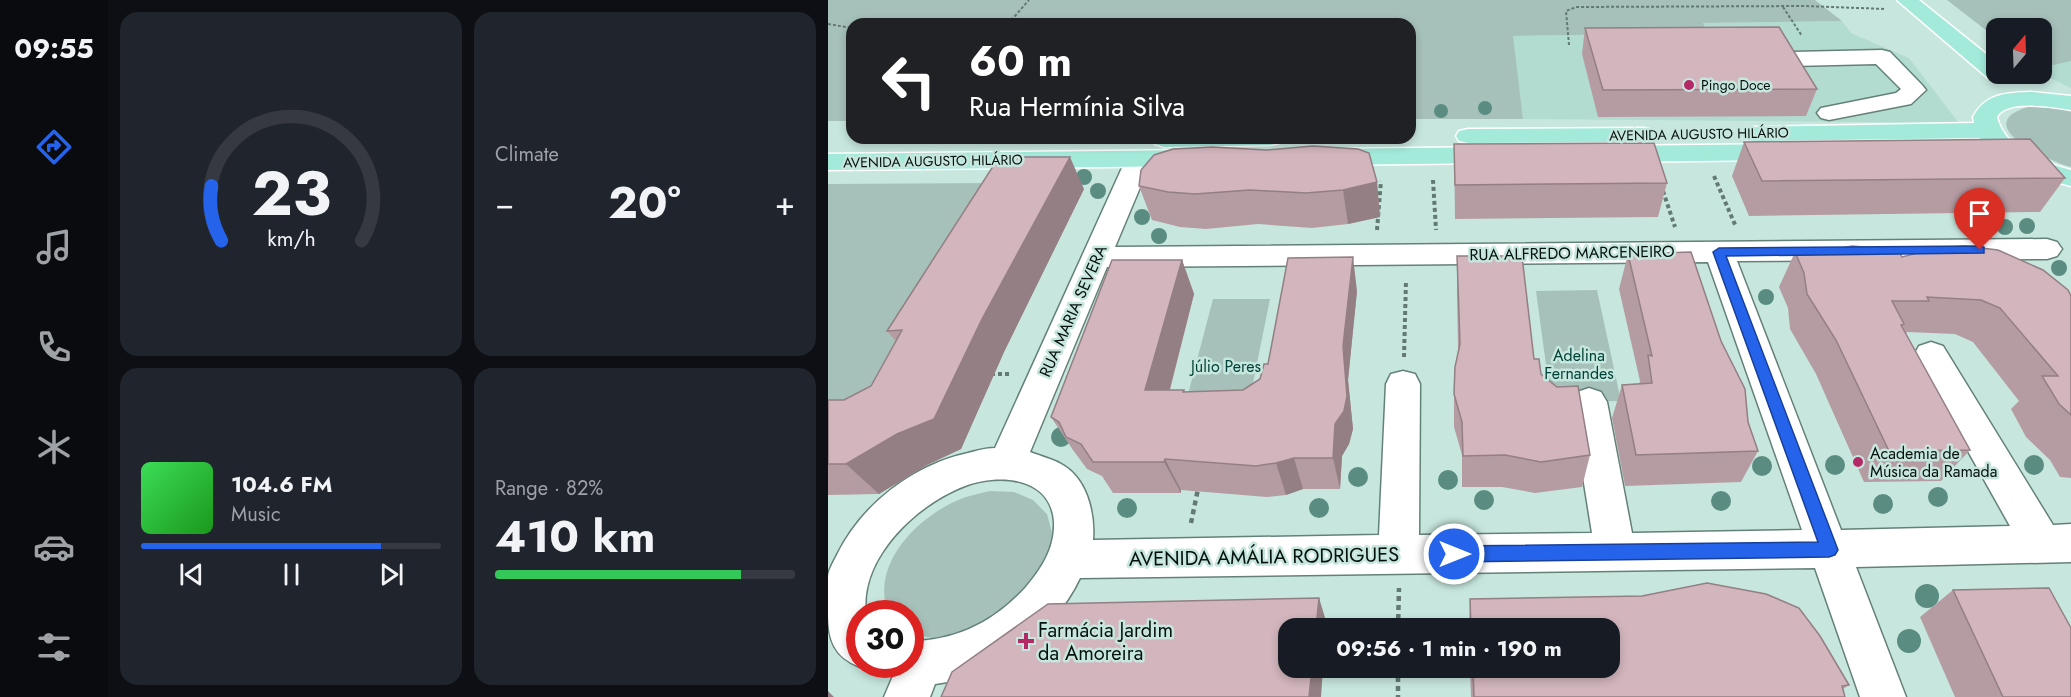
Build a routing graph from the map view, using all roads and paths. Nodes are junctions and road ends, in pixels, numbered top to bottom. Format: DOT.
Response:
graph roads {
  1 [pos="1029,0"];
  2 [pos="1920,3"];
  3 [pos="1783,7"];
  4 [pos="1013,18"];
  5 [pos="828,24"];
  6 [pos="846,27"];
  7 [pos="1986,43"];
  8 [pos="1569,45"];
  9 [pos="1986,63"];
  10 [pos="2005,84"];
  11 [pos="2040,84"];
  12 [pos="1813,85"];
  13 [pos="2010,99"];
  14 [pos="2065,102"];
  15 [pos="1988,130"];
  16 [pos="1416,136"];
  17 [pos="828,142"];
  18 [pos="846,142"];
  19 [pos="929,144"];
  20 [pos="1283,151"];
  21 [pos="1650,153"];
  22 [pos="1705,153"];
  23 [pos="2011,153"];
  24 [pos="1383,156"];
  25 [pos="1431,156"];
  26 [pos="1139,159"];
  27 [pos="828,162"];
  28 [pos="2071,178"];
  29 [pos="2047,249"];
  30 [pos="1716,252"];
  31 [pos="1375,255"];
  32 [pos="1406,255"];
  33 [pos="1437,255"];
  34 [pos="1097,257"];
  35 [pos="1931,355"];
  36 [pos="988,374"];
  37 [pos="1046,374"];
  38 [pos="1403,384"];
  39 [pos="1589,402"];
  40 [pos="1006,464"];
  41 [pos="1201,478"];
  42 [pos="2056,544"];
  43 [pos="1829,550"];
  44 [pos="1615,552"];
  45 [pos="1399,554"];
  46 [pos="1183,558"];
  47 [pos="1069,559"];
  48 [pos="841,560"];
  49 [pos="846,623"];
  50 [pos="924,670"];
  51 [pos="1398,678"];
  52 [pos="1398,697"];
  53 [pos="1883,697"];
  1 -- 4 [label="path"];
  2 -- 3 [label="path"];
  2 -- 7 [label="main road"];
  2 -- 9 [label="main road"];
  3 -- 8 [label="path"];
  3 -- 12 [label="path"];
  5 -- 6 [label="path"];
  10 -- 13 [label="main road"];
  11 -- 14 [label="main road"];
  12 -- 15 [label="main road, AVENIDA AUGUSTO HILÁRIO"];
  12 -- 16 [label="main road, AVENIDA AUGUSTO HILÁRIO"];
  13 -- 14 [label="main road"];
  13 -- 15 [label="main road"];
  15 -- 23 [label="main road"];
  17 -- 18 [label="main road, AVENIDA AUGUSTO HILÁRIO"];
  19 -- 20 [label="main road, AVENIDA AUGUSTO HILÁRIO"];
  20 -- 24 [label="main road, AVENIDA AUGUSTO HILÁRIO"];
  20 -- 26 [label="main road, AVENIDA AUGUSTO HILÁRIO"];
  21 -- 22 [label="main road, AVENIDA AUGUSTO HILÁRIO"];
  21 -- 25 [label="main road, AVENIDA AUGUSTO HILÁRIO"];
  21 -- 30 [label="path"];
  22 -- 23 [label="main road, AVENIDA AUGUSTO HILÁRIO"];
  22 -- 30 [label="path"];
  23 -- 28 [label="main road"];
  24 -- 25 [label="main road, AVENIDA AUGUSTO HILÁRIO"];
  24 -- 31 [label="path"];
  25 -- 33 [label="path"];
  26 -- 27 [label="main road, AVENIDA AUGUSTO HILÁRIO"];
  26 -- 34 [label="street, RUA MARIA SEVERA"];
  29 -- 30 [label="street, RUA ALFREDO MARCENEIRO"];
  30 -- 33 [label="street, RUA ALFREDO MARCENEIRO"];
  30 -- 43 [label="street"];
  31 -- 32 [label="street, RUA ALFREDO MARCENEIRO"];
  31 -- 34 [label="street, RUA ALFREDO MARCENEIRO"];
  32 -- 33 [label="street, RUA ALFREDO MARCENEIRO"];
  32 -- 38 [label="path"];
  34 -- 37 [label="street, RUA MARIA SEVERA"];
  35 -- 42 [label="street"];
  36 -- 37 [label="path"];
  37 -- 40 [label="street, RUA MARIA SEVERA"];
  38 -- 45 [label="street"];
  39 -- 44 [label="street"];
  40 -- 47 [label="street"];
  40 -- 48 [label="street"];
  41 -- 46 [label="path"];
  42 -- 43 [label="street, AVENIDA AMÁLIA RODRIGUES"];
  43 -- 44 [label="street, AVENIDA AMÁLIA RODRIGUES"];
  43 -- 53 [label="street"];
  44 -- 45 [label="street, AVENIDA AMÁLIA RODRIGUES"];
  45 -- 46 [label="street, AVENIDA AMÁLIA RODRIGUES"];
  46 -- 47 [label="street, AVENIDA AMÁLIA RODRIGUES"];
  47 -- 50 [label="street"];
  48 -- 49 [label="street"];
  51 -- 52 [label="path"];
}
